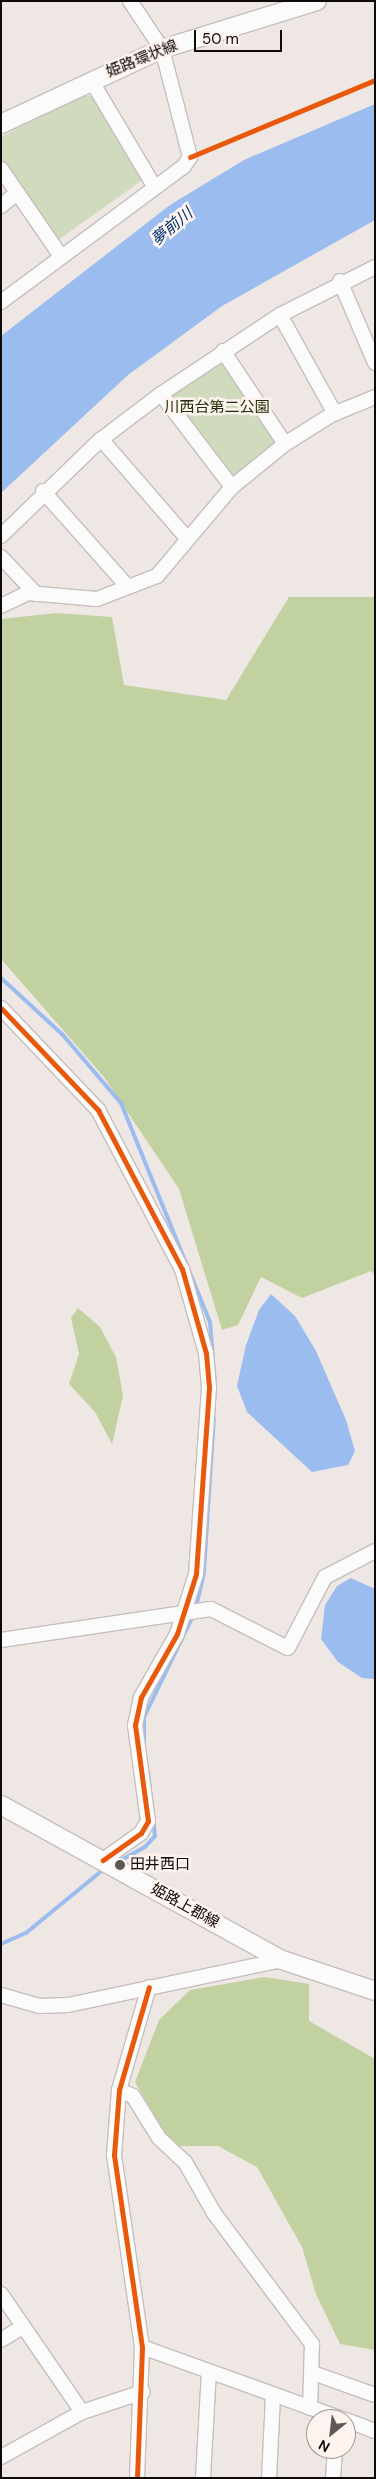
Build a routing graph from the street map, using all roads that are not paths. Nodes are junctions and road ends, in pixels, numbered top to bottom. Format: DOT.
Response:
graph roads {
  1 [pos="130,1"];
  2 [pos="318,1"];
  3 [pos="162,49"];
  4 [pos="91,80"];
  5 [pos="1,124"];
  6 [pos="1,169"];
  7 [pos="154,186"];
  8 [pos="17,193"];
  9 [pos="1,206"];
  10 [pos="60,255"];
  11 [pos="375,267"];
  12 [pos="340,281"];
  13 [pos="1,302"];
  14 [pos="280,315"];
  15 [pos="369,333"];
  16 [pos="223,351"];
  17 [pos="375,363"];
  18 [pos="161,394"];
  19 [pos="375,397"];
  20 [pos="335,414"];
  21 [pos="102,439"];
  22 [pos="284,444"];
  23 [pos="232,487"];
  24 [pos="43,491"];
  25 [pos="1,536"];
  26 [pos="186,537"];
  27 [pos="1,557"];
  28 [pos="128,587"];
  29 [pos="36,594"];
  30 [pos="1,606"];
  31 [pos="1,1008"];
  32 [pos="375,1551"];
  33 [pos="184,1614"];
  34 [pos="1,1640"];
  35 [pos="1,1805"];
  36 [pos="102,1860"];
  37 [pos="282,1960"];
  38 [pos="149,1987"];
  39 [pos="375,1991"];
  40 [pos="1,1995"];
  41 [pos="119,2090"];
  42 [pos="1,2294"];
  43 [pos="23,2327"];
  44 [pos="1,2340"];
  45 [pos="142,2347"];
  46 [pos="209,2371"];
  47 [pos="313,2373"];
  48 [pos="143,2392"];
  49 [pos="375,2395"];
  50 [pos="273,2396"];
  51 [pos="310,2408"];
  52 [pos="82,2412"];
  53 [pos="356,2424"];
  54 [pos="375,2431"];
  55 [pos="1,2456"];
  56 [pos="334,2459"];
  57 [pos="137,2478"];
  58 [pos="203,2478"];
  59 [pos="269,2478"];
  60 [pos="332,2478"];
  1 -- 3 [label="street"];
  2 -- 3 [label="main road, 姫路環状線"];
  3 -- 4 [label="main road, 姫路環状線"];
  3 -- 7 [label="street"];
  4 -- 5 [label="main road, 姫路環状線"];
  4 -- 7 [label="street"];
  6 -- 8 [label="street"];
  7 -- 10 [label="street"];
  8 -- 9 [label="street"];
  8 -- 10 [label="street"];
  10 -- 13 [label="street"];
  11 -- 12 [label="street"];
  12 -- 14 [label="street"];
  12 -- 15 [label="street"];
  14 -- 16 [label="street"];
  14 -- 20 [label="street"];
  15 -- 17 [label="street"];
  16 -- 18 [label="street"];
  16 -- 22 [label="street"];
  18 -- 21 [label="street"];
  18 -- 23 [label="street"];
  19 -- 20 [label="street"];
  20 -- 22 [label="street"];
  21 -- 24 [label="street"];
  21 -- 26 [label="street"];
  22 -- 23 [label="street"];
  23 -- 26 [label="street"];
  24 -- 25 [label="street"];
  24 -- 28 [label="street"];
  26 -- 28 [label="street"];
  27 -- 29 [label="street"];
  28 -- 29 [label="street"];
  29 -- 30 [label="street"];
  31 -- 33 [label="street"];
  32 -- 33 [label="street"];
  33 -- 34 [label="street"];
  33 -- 36 [label="street"];
  35 -- 36 [label="main road, 姫路上郡線"];
  36 -- 37 [label="main road, 姫路上郡線"];
  37 -- 38 [label="street"];
  37 -- 39 [label="main road, 姫路上郡線"];
  38 -- 40 [label="street"];
  38 -- 41 [label="street"];
  41 -- 45 [label="street"];
  41 -- 47 [label="street"];
  42 -- 43 [label="street"];
  43 -- 44 [label="street"];
  43 -- 52 [label="street"];
  45 -- 46 [label="street"];
  45 -- 48 [label="street"];
  46 -- 50 [label="street"];
  46 -- 58 [label="street"];
  47 -- 49 [label="street"];
  47 -- 51 [label="street"];
  48 -- 52 [label="street"];
  48 -- 57 [label="street"];
  50 -- 51 [label="street"];
  50 -- 59 [label="street"];
  52 -- 55 [label="street"];
  53 -- 54 [label="street"];
  56 -- 60 [label="street"];
}
